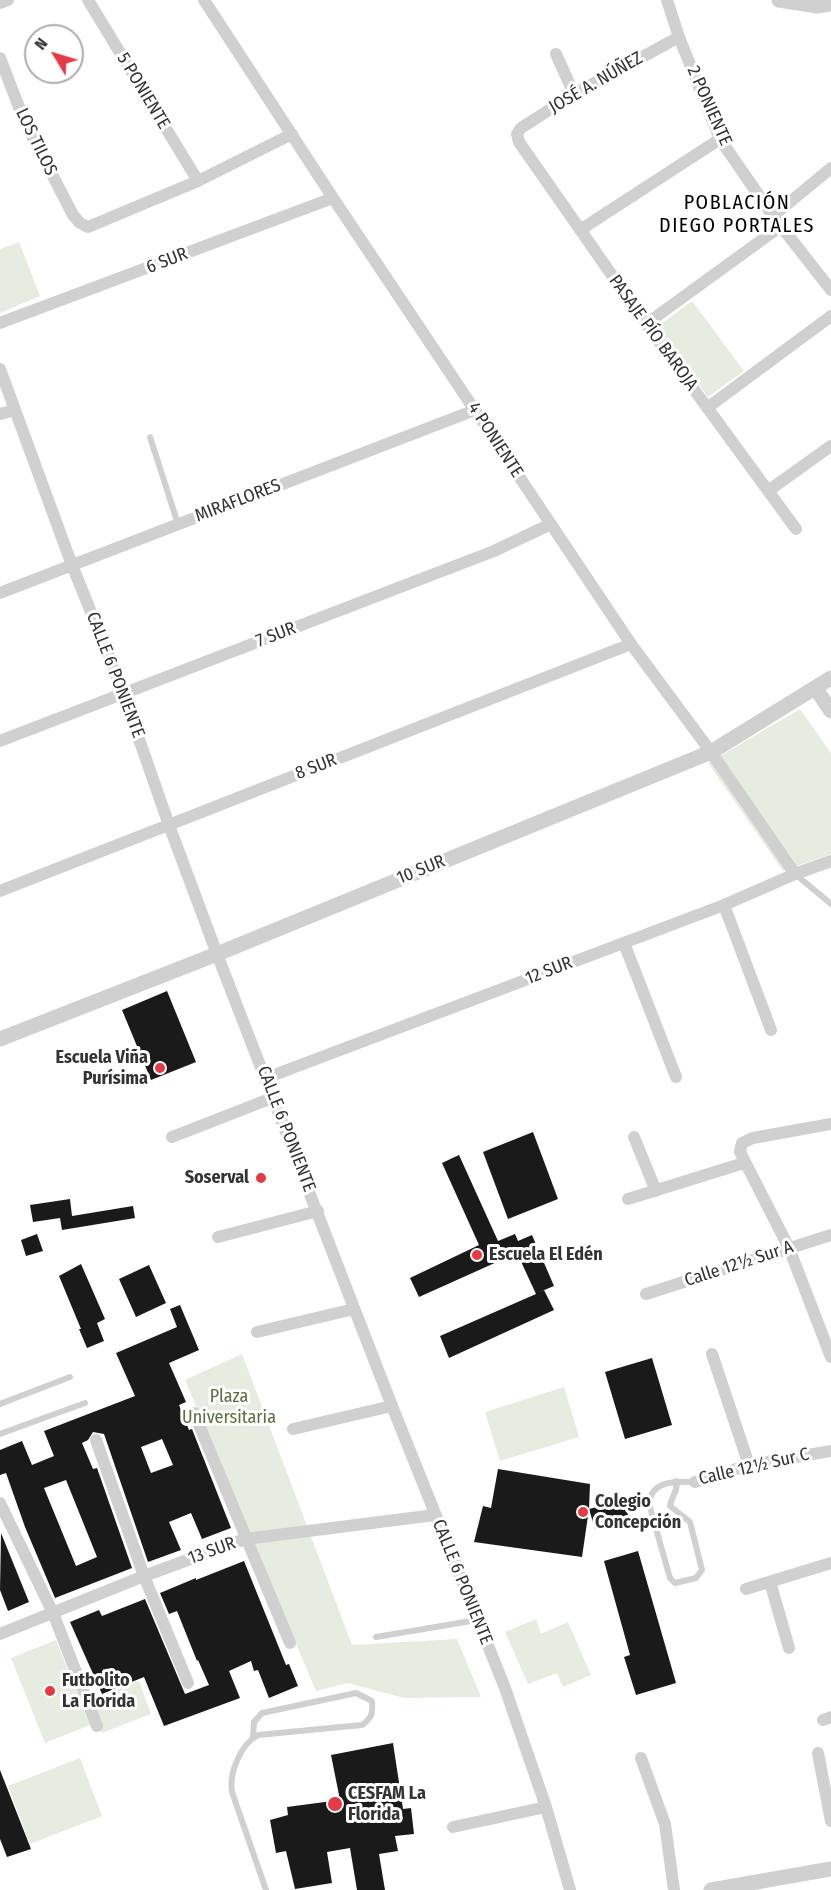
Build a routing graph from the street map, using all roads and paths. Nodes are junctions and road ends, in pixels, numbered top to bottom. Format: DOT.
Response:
graph roads {
  1 [pos="8,0"];
  2 [pos="88,0"];
  3 [pos="204,0"];
  4 [pos="667,0"];
  5 [pos="780,0"];
  6 [pos="0,3"];
  7 [pos="831,4"];
  8 [pos="679,37"];
  9 [pos="556,54"];
  10 [pos="0,58"];
  11 [pos="574,94"];
  12 [pos="292,134"];
  13 [pos="517,134"];
  14 [pos="720,139"];
  15 [pos="831,168"];
  16 [pos="198,181"];
  17 [pos="333,198"];
  18 [pos="777,221"];
  19 [pos="580,230"];
  20 [pos="831,290"];
  21 [pos="831,316"];
  22 [pos="0,323"];
  23 [pos="646,324"];
  24 [pos="0,369"];
  25 [pos="707,408"];
  26 [pos="15,410"];
  27 [pos="476,410"];
  28 [pos="0,414"];
  29 [pos="150,437"];
  30 [pos="831,446"];
  31 [pos="768,491"];
  32 [pos="178,524"];
  33 [pos="551,524"];
  34 [pos="796,529"];
  35 [pos="72,565"];
  36 [pos="0,593"];
  37 [pos="631,644"];
  38 [pos="831,678"];
  39 [pos="816,689"];
  40 [pos="123,694"];
  41 [pos="831,711"];
  42 [pos="0,741"];
  43 [pos="711,752"];
  44 [pos="169,825"];
  45 [pos="831,861"];
  46 [pos="795,874"];
  47 [pos="0,891"];
  48 [pos="831,904"];
  49 [pos="724,905"];
  50 [pos="624,943"];
  51 [pos="217,954"];
  52 [pos="771,1030"];
  53 [pos="0,1039"];
  54 [pos="676,1077"];
  55 [pos="266,1078"];
  56 [pos="273,1098"];
  57 [pos="831,1124"];
  58 [pos="172,1137"];
  59 [pos="634,1137"];
  60 [pos="744,1163"];
  61 [pos="656,1191"];
  62 [pos="628,1198"];
  63 [pos="318,1211"];
  64 [pos="831,1235"];
  65 [pos="218,1237"];
  66 [pos="789,1248"];
  67 [pos="646,1294"];
  68 [pos="354,1309"];
  69 [pos="258,1332"];
  70 [pos="828,1343"];
  71 [pos="712,1354"];
  72 [pos="831,1358"];
  73 [pos="70,1377"];
  74 [pos="85,1403"];
  75 [pos="0,1404"];
  76 [pos="392,1406"];
  77 [pos="194,1413"];
  78 [pos="293,1430"];
  79 [pos="0,1434"];
  80 [pos="96,1440"];
  81 [pos="831,1451"];
  82 [pos="749,1465"];
  83 [pos="676,1481"];
  84 [pos="694,1482"];
  85 [pos="0,1503"];
  86 [pos="435,1515"];
  87 [pos="245,1539"];
  88 [pos="831,1563"];
  89 [pos="144,1576"];
  90 [pos="770,1582"];
  91 [pos="746,1589"];
  92 [pos="53,1613"];
  93 [pos="478,1620"];
  94 [pos="0,1634"];
  95 [pos="376,1637"];
  96 [pos="290,1643"];
  97 [pos="789,1648"];
  98 [pos="188,1683"];
  99 [pos="97,1726"];
  100 [pos="253,1738"];
  101 [pos="819,1753"];
  102 [pos="641,1758"];
  103 [pos="546,1807"];
  104 [pos="831,1821"];
  105 [pos="453,1827"];
  106 [pos="831,1869"];
  107 [pos="763,1886"];
  108 [pos="266,1890"];
  109 [pos="570,1890"];
  110 [pos="674,1890"];
  111 [pos="711,1890"];
  1 -- 6 [label="street"];
  2 -- 16 [label="street, 5 PONIENTE"];
  3 -- 12 [label="street, 4 PONIENTE"];
  4 -- 8 [label="street, 2 PONIENTE"];
  5 -- 7 [label="street"];
  8 -- 11 [label="street, JOSÉ A. NÚÑEZ"];
  8 -- 14 [label="street, 2 PONIENTE"];
  9 -- 11 [label="street"];
  10 -- 16 [label="street, LOS TILOS"];
  11 -- 13 [label="street, JOSÉ A. NÚÑEZ"];
  12 -- 16 [label="street"];
  12 -- 17 [label="street, 4 PONIENTE"];
  13 -- 19 [label="street, PASAJE PÍO BAROJA"];
  14 -- 18 [label="street, 2 PONIENTE"];
  14 -- 19 [label="street"];
  15 -- 18 [label="street"];
  17 -- 22 [label="street, 6 SUR"];
  17 -- 27 [label="street, 4 PONIENTE"];
  18 -- 20 [label="street, 2 PONIENTE"];
  18 -- 23 [label="street"];
  19 -- 23 [label="street, PASAJE PÍO BAROJA"];
  21 -- 25 [label="street"];
  23 -- 25 [label="street, PASAJE PÍO BAROJA"];
  24 -- 26 [label="street, CALLE 6 PONIENTE"];
  25 -- 31 [label="street, PASAJE PÍO BAROJA"];
  26 -- 28 [label="street"];
  26 -- 35 [label="street, CALLE 6 PONIENTE"];
  27 -- 32 [label="street, MIRAFLORES"];
  27 -- 33 [label="street, 4 PONIENTE"];
  29 -- 32 [label="lane"];
  30 -- 31 [label="street"];
  31 -- 34 [label="street, PASAJE PÍO BAROJA"];
  32 -- 35 [label="street, MIRAFLORES"];
  33 -- 37 [label="street, 4 PONIENTE"];
  33 -- 40 [label="street, 7 SUR"];
  35 -- 36 [label="street, MIRAFLORES"];
  35 -- 40 [label="street, CALLE 6 PONIENTE"];
  37 -- 43 [label="street, 4 PONIENTE"];
  37 -- 44 [label="street, 8 SUR"];
  38 -- 39 [label="street, 10 SUR"];
  39 -- 41 [label="street"];
  39 -- 43 [label="street, 10 SUR"];
  40 -- 42 [label="street, 7 SUR"];
  40 -- 44 [label="street, CALLE 6 PONIENTE"];
  43 -- 46 [label="street, 4 PONIENTE"];
  43 -- 51 [label="street, 10 SUR"];
  44 -- 47 [label="street, 8 SUR"];
  44 -- 51 [label="street, CALLE 6 PONIENTE"];
  45 -- 46 [label="street, 12 SUR"];
  46 -- 48 [label="lane"];
  46 -- 49 [label="street, 12 SUR"];
  49 -- 50 [label="street, 12 SUR"];
  49 -- 52 [label="street"];
  50 -- 54 [label="street"];
  50 -- 55 [label="street, 12 SUR"];
  51 -- 53 [label="street, 10 SUR"];
  51 -- 55 [label="street, CALLE 6 PONIENTE"];
  55 -- 56 [label="street, CALLE 6 PONIENTE"];
  56 -- 58 [label="street"];
  56 -- 63 [label="street, CALLE 6 PONIENTE"];
  57 -- 60 [label="street"];
  59 -- 61 [label="street"];
  60 -- 61 [label="street"];
  60 -- 66 [label="street"];
  61 -- 62 [label="street"];
  63 -- 65 [label="street"];
  63 -- 68 [label="street, CALLE 6 PONIENTE"];
  64 -- 66 [label="street, Calle 12½ Sur A"];
  66 -- 67 [label="street, Calle 12½ Sur A"];
  66 -- 70 [label="street"];
  68 -- 69 [label="street"];
  68 -- 76 [label="street, CALLE 6 PONIENTE"];
  70 -- 72 [label="street"];
  71 -- 82 [label="street"];
  73 -- 75 [label="lane"];
  74 -- 79 [label="lane"];
  76 -- 78 [label="street"];
  76 -- 86 [label="street, CALLE 6 PONIENTE"];
  77 -- 87 [label="street"];
  80 -- 89 [label="street"];
  81 -- 82 [label="street, Calle 12½ Sur C"];
  82 -- 84 [label="street, Calle 12½ Sur C"];
  83 -- 83 [label="lane, Calle 12½ Sur C"];
  83 -- 84 [label="lane, Calle 12½ Sur C"];
  85 -- 92 [label="street"];
  86 -- 87 [label="street, 13 SUR"];
  86 -- 93 [label="street, CALLE 6 PONIENTE"];
  87 -- 89 [label="street, 13 SUR"];
  87 -- 96 [label="street"];
  88 -- 90 [label="street"];
  89 -- 92 [label="street, 13 SUR"];
  89 -- 98 [label="street"];
  90 -- 91 [label="street"];
  90 -- 97 [label="street"];
  92 -- 94 [label="street, 13 SUR"];
  92 -- 99 [label="street"];
  93 -- 95 [label="lane"];
  93 -- 103 [label="street, CALLE 6 PONIENTE"];
  100 -- 100 [label="lane"];
  100 -- 108 [label="lane"];
  101 -- 104 [label="street"];
  102 -- 110 [label="street"];
  103 -- 105 [label="street"];
  103 -- 109 [label="street, CALLE 6 PONIENTE"];
  106 -- 107 [label="street"];
  107 -- 111 [label="street"];
}
